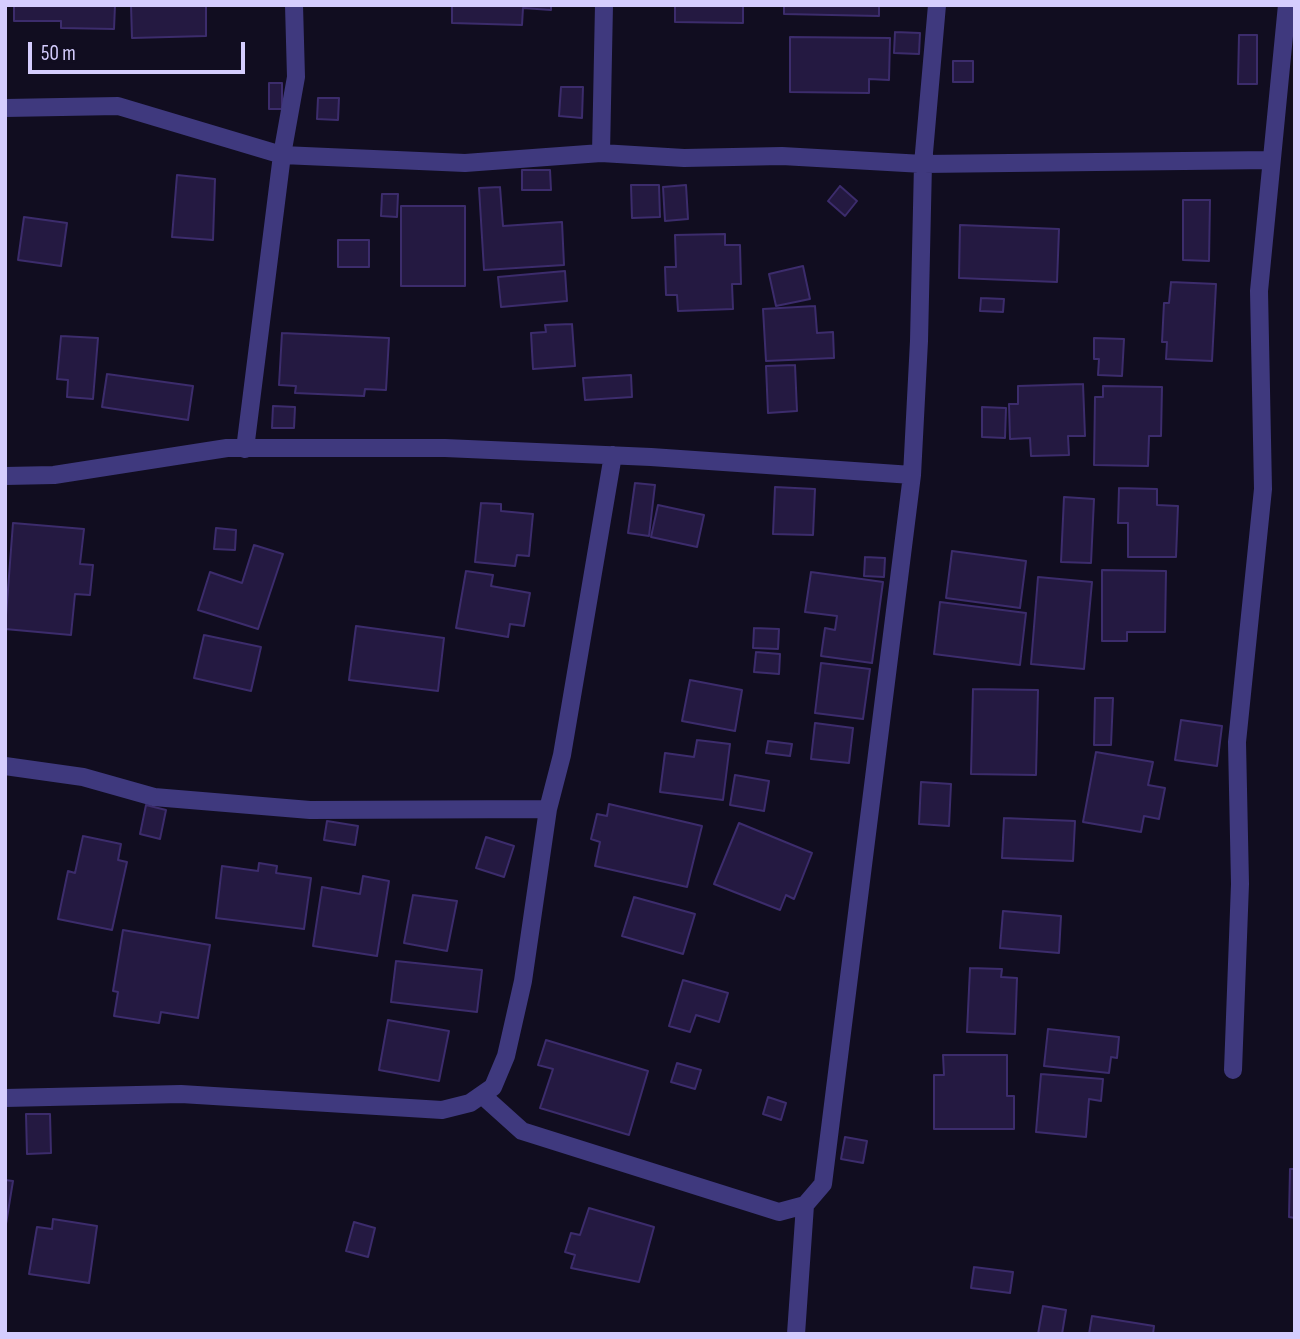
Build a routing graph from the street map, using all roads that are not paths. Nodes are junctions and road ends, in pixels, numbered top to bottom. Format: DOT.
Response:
graph roads {
  1 [pos="294,5"];
  2 [pos="604,5"];
  3 [pos="937,5"];
  4 [pos="1287,5"];
  5 [pos="5,108"];
  6 [pos="601,153"];
  7 [pos="282,155"];
  8 [pos="1271,160"];
  9 [pos="923,164"];
  10 [pos="246,449"];
  11 [pos="613,455"];
  12 [pos="912,475"];
  13 [pos="5,476"];
  14 [pos="5,766"];
  15 [pos="548,809"];
  16 [pos="1233,1070"];
  17 [pos="482,1095"];
  18 [pos="5,1098"];
  19 [pos="805,1205"];
  20 [pos="796,1334"];
  1 -- 7 [label="street"];
  2 -- 6 [label="street"];
  3 -- 9 [label="street"];
  4 -- 8 [label="street"];
  5 -- 7 [label="street"];
  6 -- 7 [label="street"];
  6 -- 9 [label="street"];
  7 -- 10 [label="street"];
  8 -- 9 [label="street"];
  8 -- 16 [label="street"];
  9 -- 12 [label="street"];
  10 -- 11 [label="street"];
  10 -- 13 [label="street"];
  11 -- 12 [label="street"];
  11 -- 15 [label="street"];
  12 -- 19 [label="street"];
  14 -- 15 [label="street"];
  15 -- 17 [label="street"];
  17 -- 18 [label="street"];
  17 -- 19 [label="street"];
  19 -- 20 [label="street"];
}
